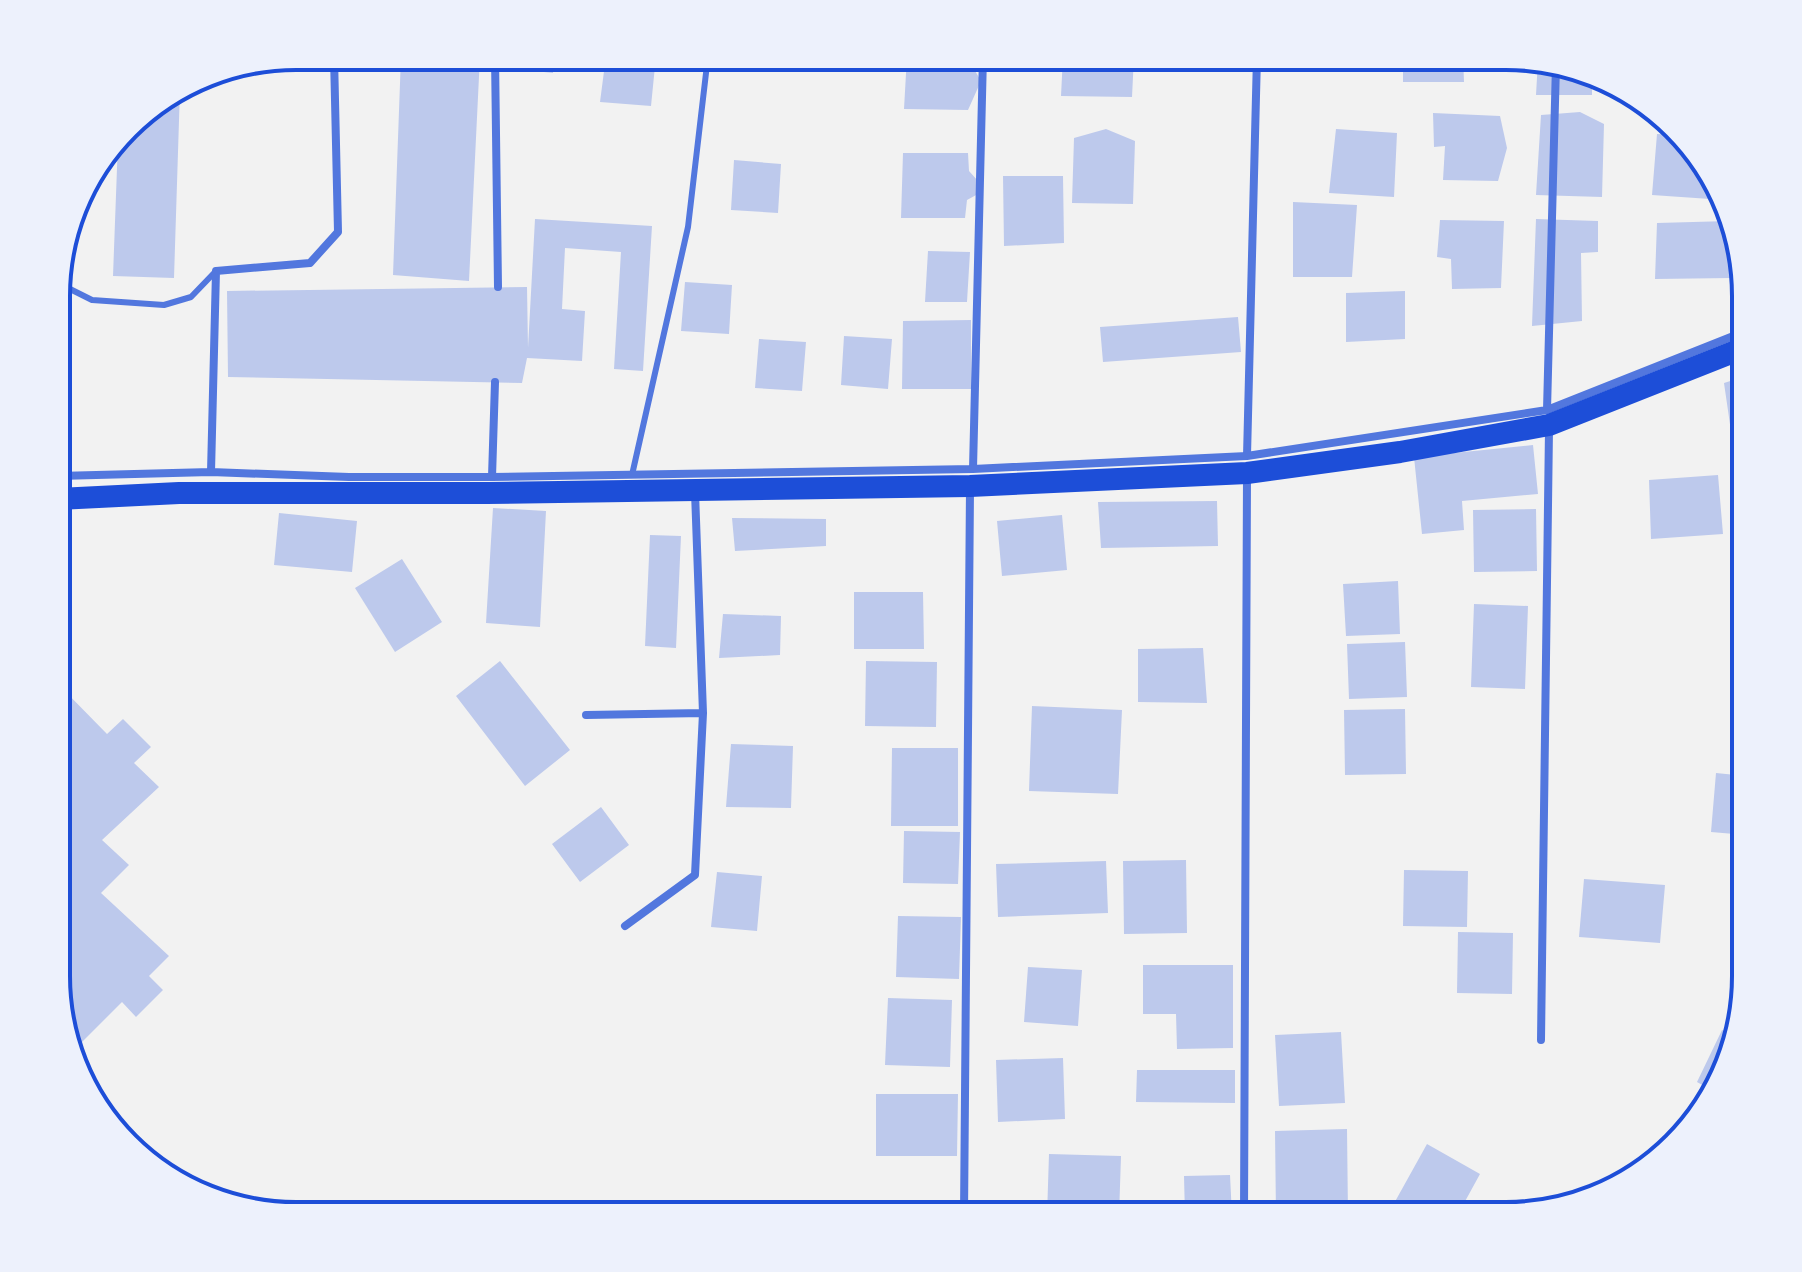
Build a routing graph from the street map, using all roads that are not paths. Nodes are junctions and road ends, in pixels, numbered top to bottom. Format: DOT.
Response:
graph roads {
  1 [pos="334,70"];
  2 [pos="495,70"];
  3 [pos="706,70"];
  4 [pos="983,70"];
  5 [pos="1257,70"];
  6 [pos="1556,76"];
  7 [pos="216,271"];
  8 [pos="498,287"];
  9 [pos="70,290"];
  10 [pos="1732,337"];
  11 [pos="1732,352"];
  12 [pos="495,382"];
  13 [pos="1548,418"];
  14 [pos="1247,464"];
  15 [pos="211,472"];
  16 [pos="632,475"];
  17 [pos="70,476"];
  18 [pos="492,477"];
  19 [pos="971,478"];
  20 [pos="695,491"];
  21 [pos="70,498"];
  22 [pos="703,713"];
  23 [pos="586,715"];
  24 [pos="625,926"];
  25 [pos="1541,1040"];
  26 [pos="964,1202"];
  27 [pos="1244,1202"];
  1 -- 7 [label="street"];
  2 -- 8 [label="street"];
  3 -- 16 [label="lane"];
  4 -- 19 [label="street"];
  5 -- 14 [label="street"];
  6 -- 13 [label="street"];
  7 -- 9 [label="lane"];
  7 -- 15 [label="street"];
  10 -- 13 [label="street"];
  11 -- 13 [label="highway"];
  12 -- 18 [label="street"];
  13 -- 14 [label="highway"];
  13 -- 25 [label="street"];
  14 -- 19 [label="highway"];
  14 -- 27 [label="street"];
  15 -- 17 [label="street"];
  15 -- 18 [label="street"];
  16 -- 18 [label="street"];
  16 -- 19 [label="street"];
  19 -- 20 [label="highway"];
  19 -- 26 [label="street"];
  20 -- 21 [label="highway"];
  20 -- 22 [label="street"];
  22 -- 23 [label="street"];
  22 -- 24 [label="street"];
}
